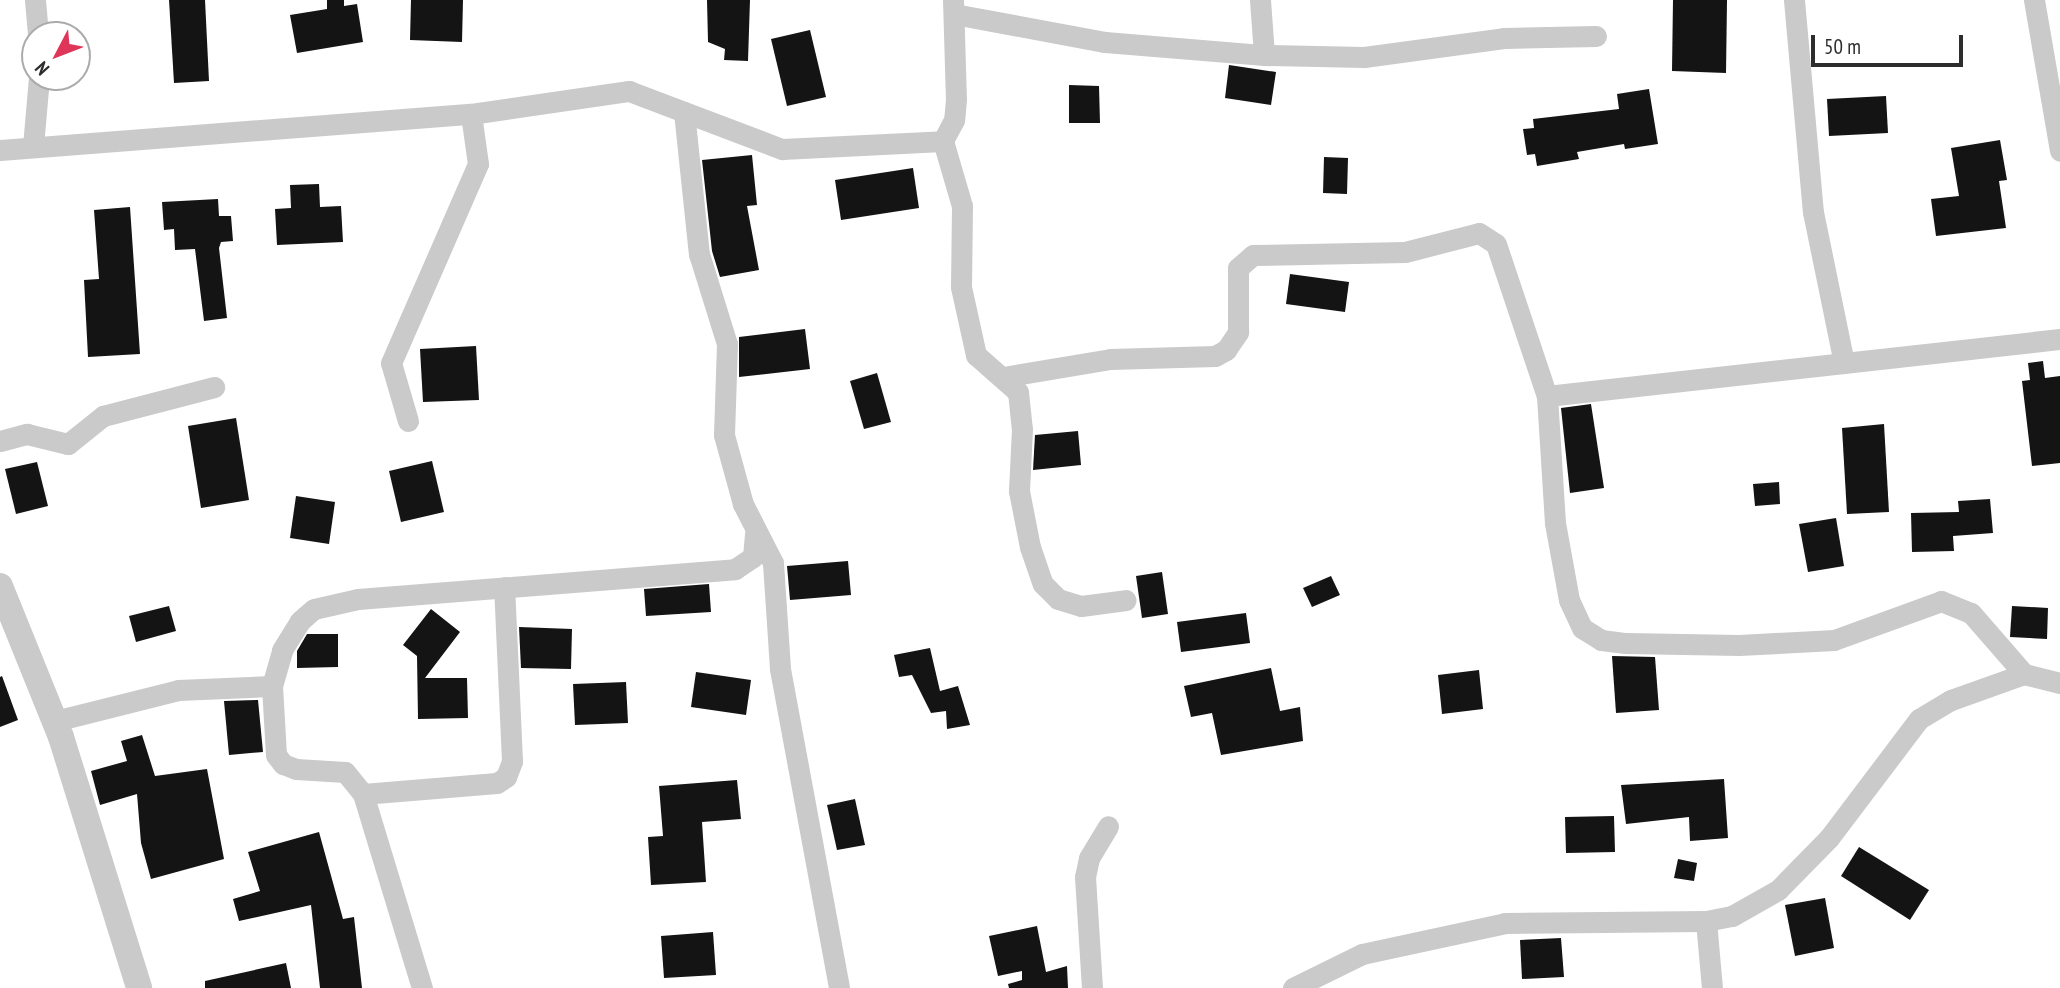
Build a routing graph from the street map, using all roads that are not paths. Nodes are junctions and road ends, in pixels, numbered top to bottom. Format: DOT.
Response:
graph roads {
  1 [pos="35,0"];
  2 [pos="1259,0"];
  3 [pos="1794,0"];
  4 [pos="2035,0"];
  5 [pos="954,7"];
  6 [pos="37,21"];
  7 [pos="1596,36"];
  8 [pos="1264,55"];
  9 [pos="38,91"];
  10 [pos="684,112"];
  11 [pos="471,114"];
  12 [pos="943,141"];
  13 [pos="33,146"];
  14 [pos="0,150"];
  15 [pos="2060,151"];
  16 [pos="2060,324"];
  17 [pos="2060,339"];
  18 [pos="2035,341"];
  19 [pos="1844,363"];
  20 [pos="1003,377"];
  21 [pos="214,387"];
  22 [pos="1547,396"];
  23 [pos="408,421"];
  24 [pos="0,440"];
  25 [pos="755,534"];
  26 [pos="0,586"];
  27 [pos="504,587"];
  28 [pos="1126,600"];
  29 [pos="6,611"];
  30 [pos="2024,674"];
  31 [pos="2060,683"];
  32 [pos="272,686"];
  33 [pos="55,721"];
  34 [pos="363,794"];
  35 [pos="1108,826"];
  36 [pos="1706,921"];
  37 [pos="139,988"];
  38 [pos="422,988"];
  39 [pos="839,988"];
  40 [pos="1092,988"];
  41 [pos="1293,988"];
  42 [pos="1712,988"];
  1 -- 6 [label="street"];
  2 -- 8 [label="street"];
  3 -- 19 [label="street"];
  4 -- 15 [label="street"];
  5 -- 8 [label="street"];
  5 -- 12 [label="street"];
  7 -- 8 [label="street"];
  9 -- 13 [label="street"];
  10 -- 11 [label="street"];
  10 -- 12 [label="street"];
  10 -- 25 [label="street"];
  11 -- 13 [label="street"];
  11 -- 23 [label="street"];
  12 -- 20 [label="street"];
  13 -- 14 [label="street"];
  16 -- 18 [label="street"];
  17 -- 18 [label="street"];
  18 -- 19 [label="street"];
  19 -- 22 [label="street"];
  20 -- 22 [label="street"];
  20 -- 28 [label="street"];
  21 -- 24 [label="street"];
  22 -- 30 [label="street"];
  25 -- 27 [label="street"];
  25 -- 39 [label="street"];
  26 -- 29 [label="street"];
  27 -- 32 [label="street"];
  27 -- 34 [label="street"];
  29 -- 33 [label="street"];
  30 -- 31 [label="street"];
  30 -- 36 [label="street"];
  32 -- 33 [label="street"];
  32 -- 34 [label="street"];
  33 -- 37 [label="street"];
  34 -- 38 [label="street"];
  35 -- 40 [label="street"];
  36 -- 41 [label="street"];
  36 -- 42 [label="street"];
}
